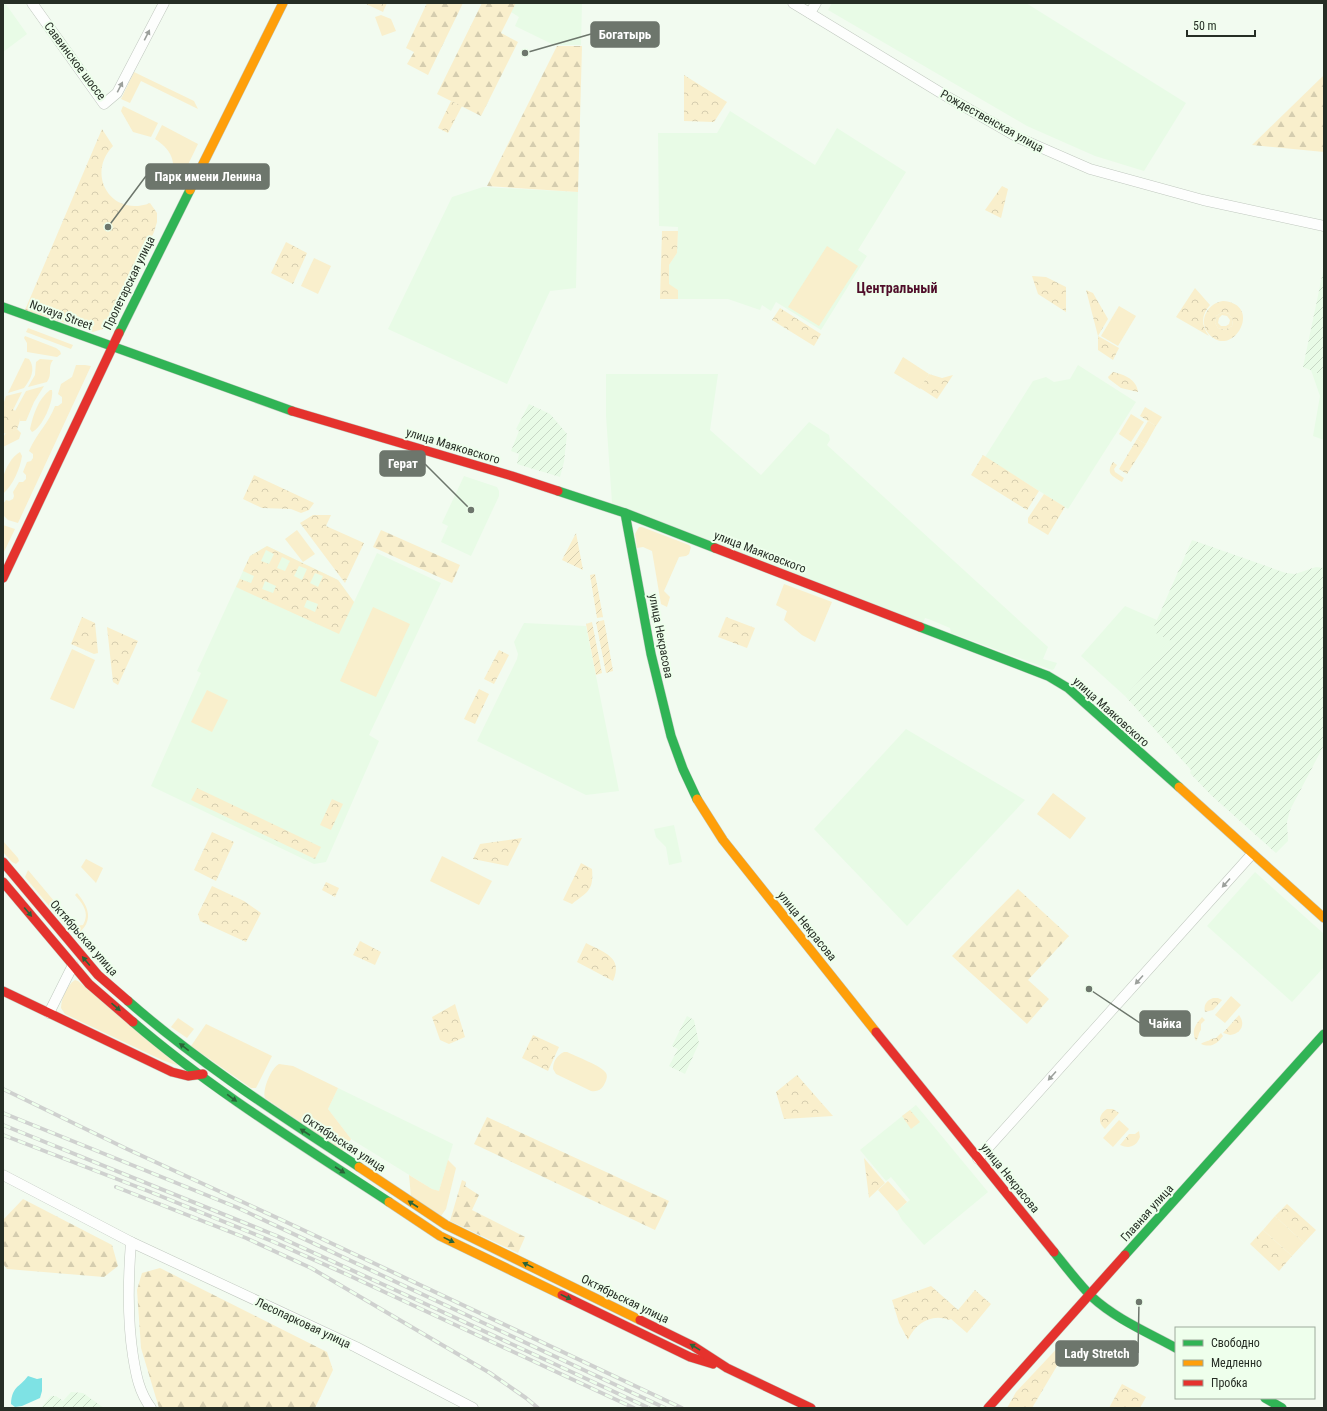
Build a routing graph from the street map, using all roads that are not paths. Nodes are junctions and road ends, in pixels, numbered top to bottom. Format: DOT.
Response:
graph roads {
  1 [pos="32,3"];
  2 [pos="164,3"];
  3 [pos="283,3"];
  4 [pos="793,3"];
  5 [pos="816,3"];
  6 [pos="810,13"];
  7 [pos="1324,226"];
  8 [pos="3,306"];
  9 [pos="112,346"];
  10 [pos="625,513"];
  11 [pos="3,578"];
  12 [pos="1252,854"];
  13 [pos="3,862"];
  14 [pos="3,882"];
  15 [pos="1324,918"];
  16 [pos="73,965"];
  17 [pos="3,991"];
  18 [pos="49,1013"];
  19 [pos="1324,1034"];
  20 [pos="215,1070"];
  21 [pos="200,1075"];
  22 [pos="978,1159"];
  23 [pos="3,1175"];
  24 [pos="130,1242"];
  25 [pos="1089,1294"];
  26 [pos="1175,1347"];
  27 [pos="727,1368"];
  28 [pos="1266,1399"];
  29 [pos="150,1408"];
  30 [pos="474,1408"];
  31 [pos="811,1408"];
  32 [pos="988,1408"];
  33 [pos="1282,1408"];
  1 -- 2 [label="street, Саввинское шоссе, one-way"];
  3 -- 9 [label="street, Пролетарская улица"];
  4 -- 6 [label="street, Рождественская улица"];
  5 -- 6 [label="street"];
  6 -- 7 [label="street, Рождественская улица"];
  8 -- 9 [label="street, Novaya Street"];
  9 -- 10 [label="street, улица Маяковского"];
  9 -- 11 [label="street, Пролетарская улица"];
  10 -- 12 [label="street, улица Маяковского"];
  10 -- 22 [label="street, улица Некрасова"];
  12 -- 15 [label="street, улица Маяковского"];
  12 -- 22 [label="street, one-way"];
  20 -- 13 [label="street, Октябрьская улица, one-way"];
  14 -- 16 [label="street, Октябрьская улица, one-way"];
  16 -- 18 [label="street"];
  16 -- 21 [label="street, Октябрьская улица, one-way"];
  17 -- 18 [label="street"];
  18 -- 21 [label="street"];
  19 -- 25 [label="street, Главная улица"];
  20 -- 21 [label="street"];
  27 -- 20 [label="street, Октябрьская улица, one-way"];
  21 -- 27 [label="street, Октябрьская улица, one-way"];
  22 -- 25 [label="street, улица Некрасова"];
  23 -- 24 [label="street, Лесопарковая улица"];
  24 -- 29 [label="street"];
  24 -- 30 [label="street, Лесопарковая улица"];
  25 -- 26 [label="street, улица Некрасова"];
  25 -- 32 [label="street, Главная улица"];
  27 -- 31 [label="street, Октябрьская улица"];
  28 -- 33 [label="street"];
}
